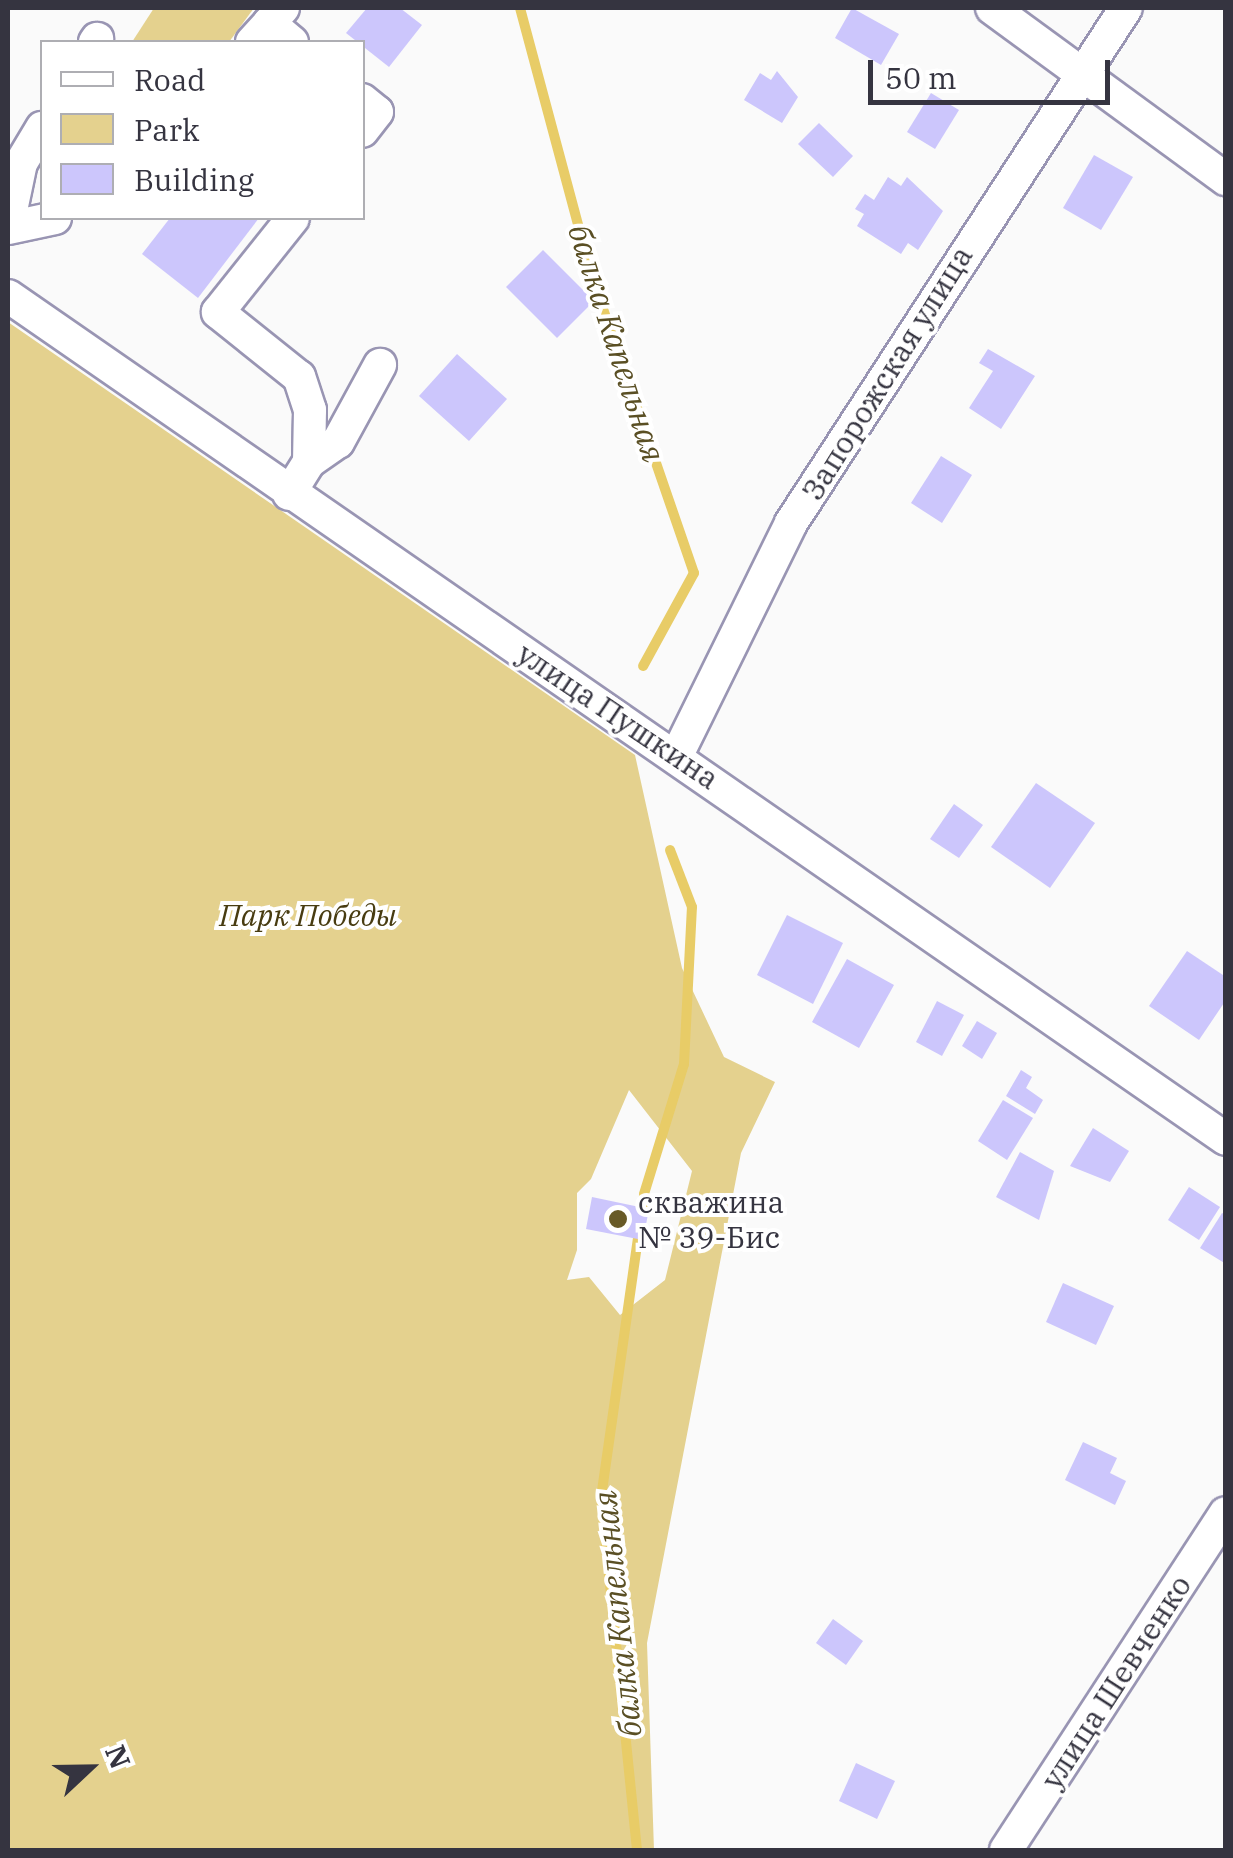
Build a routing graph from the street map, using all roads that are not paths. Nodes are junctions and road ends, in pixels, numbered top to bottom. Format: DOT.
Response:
graph roads {
  1 [pos="992,8"];
  2 [pos="1126,8"];
  3 [pos="1079,71"];
  4 [pos="365,102"];
  5 [pos="365,127"];
  6 [pos="40,131"];
  7 [pos="1226,179"];
  8 [pos="45,220"];
  9 [pos="291,220"];
  10 [pos="8,227"];
  11 [pos="8,296"];
  12 [pos="380,365"];
  13 [pos="309,462"];
  14 [pos="290,494"];
  15 [pos="672,752"];
  16 [pos="1226,1138"];
  17 [pos="1226,1513"];
  18 [pos="1006,1850"];
  1 -- 3 [label="street"];
  2 -- 3 [label="street, Запорожская улица"];
  3 -- 7 [label="street"];
  3 -- 15 [label="street, Запорожская улица"];
  4 -- 5 [label="street"];
  6 -- 10 [label="street"];
  8 -- 10 [label="street"];
  9 -- 13 [label="street"];
  11 -- 14 [label="street, улица Пушкина"];
  12 -- 13 [label="street"];
  13 -- 14 [label="street"];
  14 -- 15 [label="street, улица Пушкина"];
  15 -- 16 [label="street, улица Пушкина"];
  17 -- 18 [label="street, улица Шевченко"];
}
